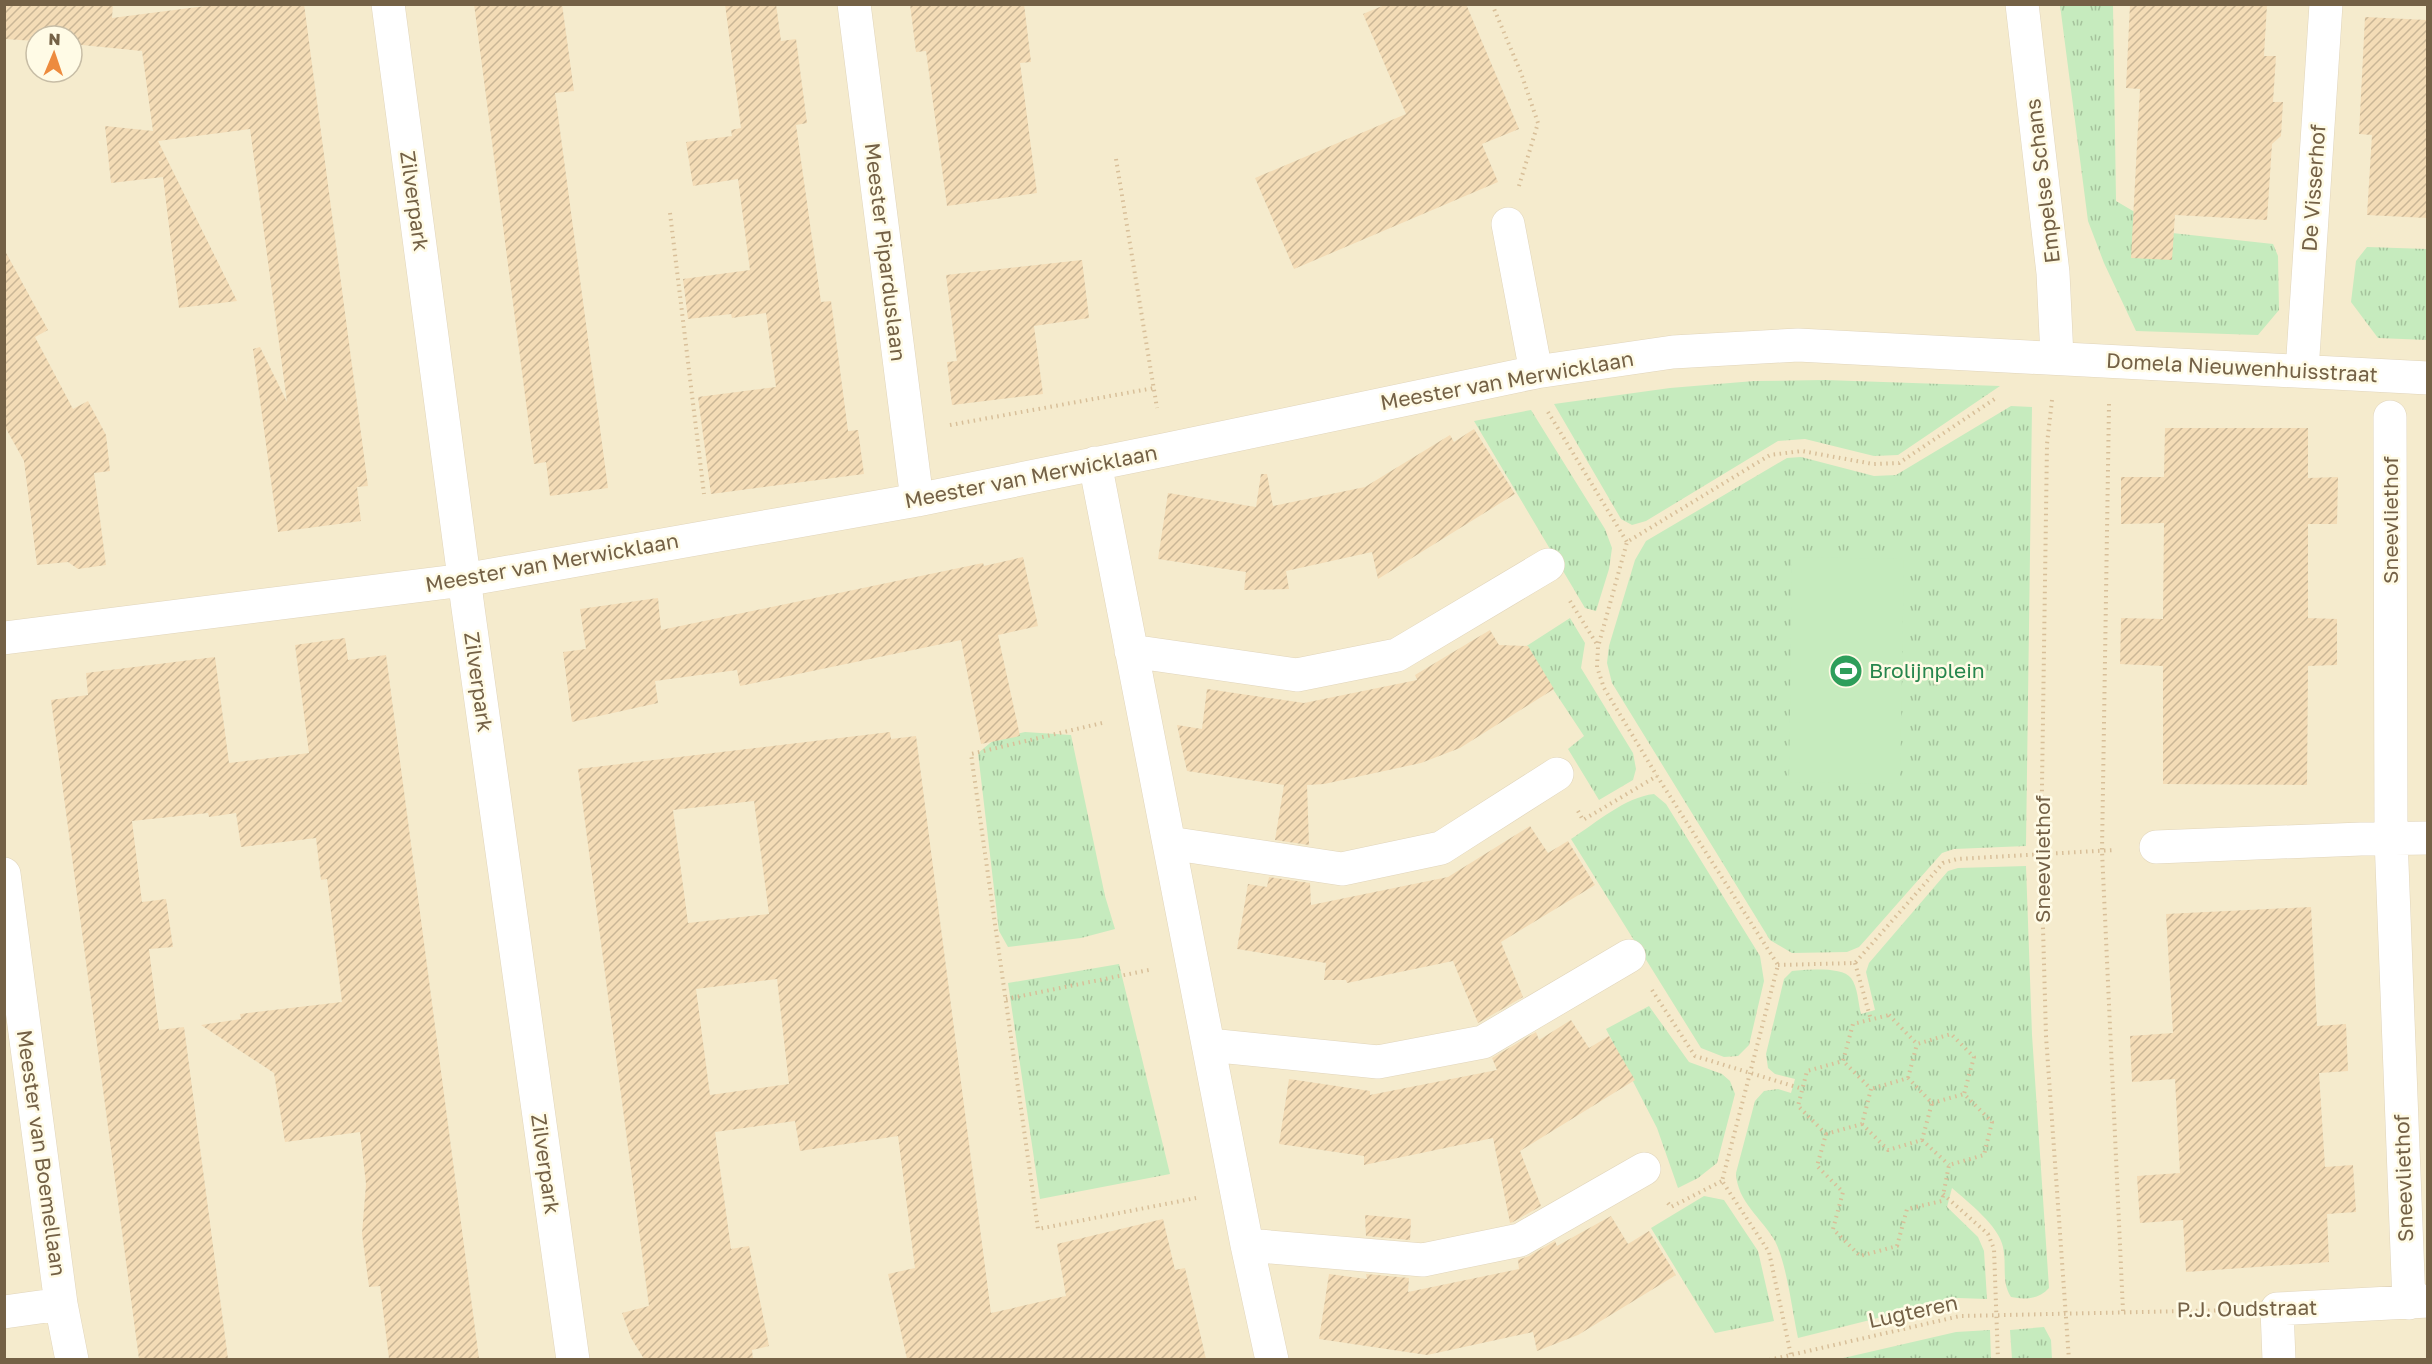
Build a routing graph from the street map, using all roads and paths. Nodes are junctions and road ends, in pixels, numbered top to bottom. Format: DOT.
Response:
graph roads {
  1 [pos="388,4"];
  2 [pos="854,4"];
  3 [pos="1492,4"];
  4 [pos="2022,4"];
  5 [pos="2326,4"];
  6 [pos="1116,159"];
  7 [pos="670,213"];
  8 [pos="1508,224"];
  9 [pos="2057,357"];
  10 [pos="2110,361"];
  11 [pos="2302,371"];
  12 [pos="1536,372"];
  13 [pos="2427,378"];
  14 [pos="1154,388"];
  15 [pos="1998,397"];
  16 [pos="2390,417"];
  17 [pos="908,432"];
  18 [pos="1164,450"];
  19 [pos="1095,463"];
  20 [pos="917,500"];
  21 [pos="709,537"];
  22 [pos="1627,542"];
  23 [pos="1548,565"];
  24 [pos="464,580"];
  25 [pos="1579,615"];
  26 [pos="4,638"];
  27 [pos="1598,647"];
  28 [pos="1131,651"];
  29 [pos="1143,713"];
  30 [pos="1557,774"];
  31 [pos="1657,776"];
  32 [pos="1583,819"];
  33 [pos="2391,838"];
  34 [pos="2427,838"];
  35 [pos="1169,843"];
  36 [pos="2156,847"];
  37 [pos="2082,852"];
  38 [pos="2041,855"];
  39 [pos="4,874"];
  40 [pos="1629,956"];
  41 [pos="1192,961"];
  42 [pos="1855,963"];
  43 [pos="1778,965"];
  44 [pos="1648,984"];
  45 [pos="1006,999"];
  46 [pos="1871,1020"];
  47 [pos="1917,1044"];
  48 [pos="1209,1045"];
  49 [pos="1843,1061"];
  50 [pos="1750,1075"];
  51 [pos="1908,1078"];
  52 [pos="1803,1089"];
  53 [pos="1871,1089"];
  54 [pos="1964,1094"];
  55 [pos="1932,1103"];
  56 [pos="1862,1124"];
  57 [pos="1826,1134"];
  58 [pos="1922,1140"];
  59 [pos="1949,1165"];
  60 [pos="1644,1169"];
  61 [pos="1722,1181"];
  62 [pos="1237,1190"];
  63 [pos="1943,1194"];
  64 [pos="1671,1207"];
  65 [pos="1247,1245"];
  66 [pos="2418,1302"];
  67 [pos="61,1304"];
  68 [pos="2277,1310"];
  69 [pos="2123,1311"];
  70 [pos="4,1312"];
  71 [pos="2066,1312"];
  72 [pos="1998,1315"];
  73 [pos="1791,1357"];
  74 [pos="72,1359"];
  75 [pos="573,1359"];
  76 [pos="1272,1359"];
  77 [pos="1769,1359"];
  78 [pos="1998,1359"];
  79 [pos="2069,1359"];
  80 [pos="2279,1359"];
  1 -- 24 [label="street, Zilverpark"];
  2 -- 17 [label="street, Meester Piparduslaan"];
  3 -- 8 [label="path"];
  4 -- 9 [label="street, Empelse Schans"];
  5 -- 11 [label="street, De Visserhof"];
  6 -- 14 [label="path"];
  7 -- 21 [label="path"];
  8 -- 12 [label="street"];
  9 -- 10 [label="street, Domela Nieuwenhuisstraat"];
  9 -- 12 [label="street, Meester van Merwicklaan"];
  9 -- 38 [label="path, Sneevliethof"];
  10 -- 11 [label="street, Domela Nieuwenhuisstraat"];
  10 -- 69 [label="path"];
  11 -- 13 [label="street, Domela Nieuwenhuisstraat"];
  12 -- 18 [label="street, Meester van Merwicklaan"];
  12 -- 22 [label="path"];
  14 -- 17 [label="path"];
  14 -- 18 [label="path"];
  15 -- 22 [label="path"];
  16 -- 33 [label="street, Sneevliethof"];
  17 -- 20 [label="street, Meester Piparduslaan"];
  18 -- 19 [label="street, Meester van Merwicklaan"];
  19 -- 20 [label="street, Meester van Merwicklaan"];
  19 -- 28 [label="street"];
  20 -- 21 [label="street, Meester van Merwicklaan"];
  21 -- 24 [label="street, Meester van Merwicklaan"];
  22 -- 27 [label="path"];
  23 -- 28 [label="street"];
  24 -- 26 [label="street, Meester van Merwicklaan"];
  24 -- 75 [label="street, Zilverpark"];
  25 -- 27 [label="path"];
  27 -- 31 [label="path"];
  28 -- 29 [label="street"];
  29 -- 35 [label="street"];
  29 -- 45 [label="path"];
  30 -- 35 [label="street"];
  31 -- 32 [label="path"];
  31 -- 43 [label="path"];
  33 -- 34 [label="street"];
  33 -- 36 [label="street"];
  33 -- 66 [label="street, Sneevliethof"];
  35 -- 41 [label="street"];
  37 -- 38 [label="path"];
  38 -- 42 [label="path"];
  38 -- 71 [label="path, Sneevliethof"];
  39 -- 67 [label="street, Meester van Boemellaan"];
  40 -- 48 [label="street"];
  41 -- 45 [label="path"];
  41 -- 48 [label="street"];
  42 -- 43 [label="path"];
  42 -- 46 [label="path"];
  43 -- 50 [label="path"];
  44 -- 50 [label="path"];
  45 -- 62 [label="path"];
  46 -- 47 [label="path"];
  46 -- 49 [label="path"];
  47 -- 51 [label="path"];
  47 -- 54 [label="path"];
  48 -- 62 [label="street"];
  49 -- 52 [label="path"];
  49 -- 53 [label="path"];
  50 -- 52 [label="path"];
  50 -- 61 [label="path"];
  51 -- 53 [label="path"];
  51 -- 55 [label="path"];
  52 -- 57 [label="path"];
  53 -- 56 [label="path"];
  54 -- 55 [label="path"];
  54 -- 59 [label="path"];
  55 -- 58 [label="path"];
  56 -- 57 [label="path"];
  56 -- 58 [label="path"];
  57 -- 63 [label="path"];
  58 -- 59 [label="path"];
  59 -- 63 [label="path"];
  60 -- 65 [label="street"];
  61 -- 64 [label="path"];
  61 -- 73 [label="path"];
  62 -- 65 [label="street"];
  63 -- 72 [label="path"];
  65 -- 76 [label="street"];
  66 -- 68 [label="street, P.J. Oudstraat"];
  67 -- 70 [label="street"];
  67 -- 74 [label="street, Meester van Boemellaan"];
  68 -- 69 [label="path, P.J. Oudstraat"];
  68 -- 80 [label="street"];
  69 -- 71 [label="path, P.J. Oudstraat"];
  71 -- 72 [label="path, Lugteren"];
  71 -- 79 [label="path, Sneevliethof"];
  72 -- 73 [label="path, Lugteren"];
  72 -- 78 [label="path"];
  73 -- 77 [label="path, Lugteren"];
}
